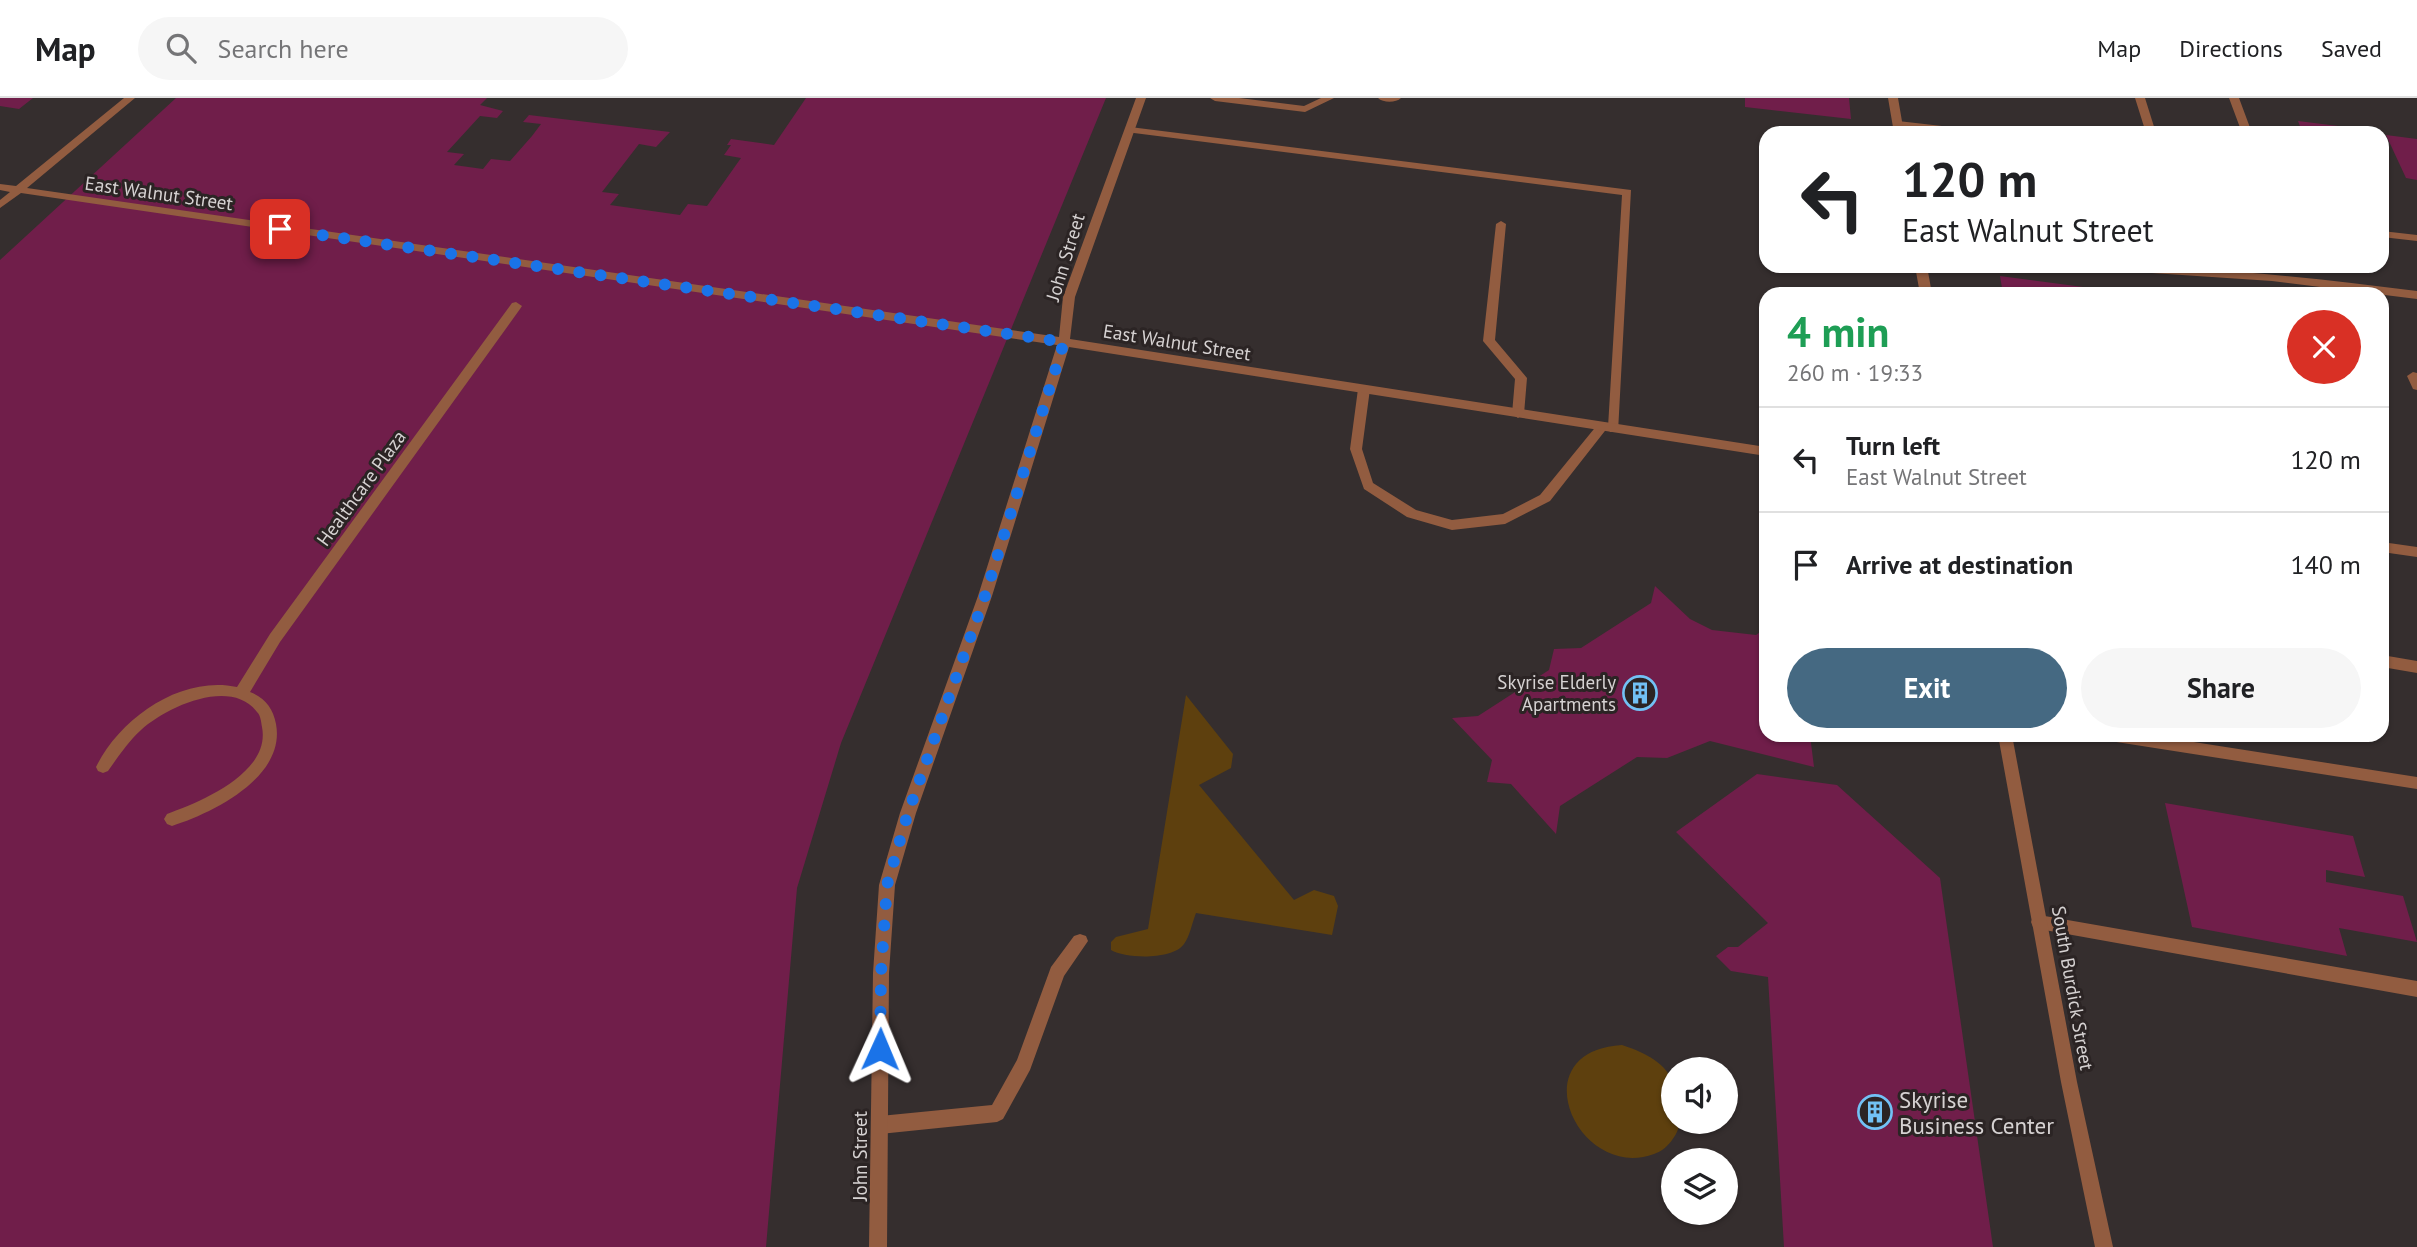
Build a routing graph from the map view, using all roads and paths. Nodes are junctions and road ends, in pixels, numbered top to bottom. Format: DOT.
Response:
graph roads {
  1 [pos="130,98"];
  2 [pos="1141,98"];
  3 [pos="1214,98"];
  4 [pos="1329,98"];
  5 [pos="1383,98"];
  6 [pos="1396,98"];
  7 [pos="1893,98"];
  8 [pos="2140,98"];
  9 [pos="2234,98"];
  10 [pos="1247,100"];
  11 [pos="1898,126"];
  12 [pos="2149,126"];
  13 [pos="2244,126"];
  14 [pos="1130,130"];
  15 [pos="0,187"];
  16 [pos="18,190"];
  17 [pos="0,205"];
  18 [pos="1501,224"];
  19 [pos="2389,234"];
  20 [pos="2417,238"];
  21 [pos="2282,273"];
  22 [pos="2368,287"];
  23 [pos="2389,290"];
  24 [pos="2417,295"];
  25 [pos="516,306"];
  26 [pos="1064,342"];
  27 [pos="2417,377"];
  28 [pos="2417,386"];
  29 [pos="1364,389"];
  30 [pos="1518,414"];
  31 [pos="1608,428"];
  32 [pos="1759,451"];
  33 [pos="2389,548"];
  34 [pos="2417,552"];
  35 [pos="2389,662"];
  36 [pos="2417,667"];
  37 [pos="241,694"];
  38 [pos="2006,742"];
  39 [pos="2155,742"];
  40 [pos="103,767"];
  41 [pos="2417,783"];
  42 [pos="172,818"];
  43 [pos="2039,922"];
  44 [pos="1080,941"];
  45 [pos="2417,989"];
  46 [pos="880,1125"];
  47 [pos="878,1247"];
  48 [pos="2104,1247"];
  1 -- 16 [label="street"];
  2 -- 14 [label="street, John Street"];
  3 -- 10 [label="street"];
  4 -- 10 [label="street"];
  5 -- 6 [label="street"];
  7 -- 11 [label="street"];
  8 -- 12 [label="street"];
  9 -- 13 [label="street"];
  14 -- 26 [label="street, John Street"];
  14 -- 31 [label="street"];
  15 -- 16 [label="street, East Walnut Street"];
  16 -- 17 [label="street"];
  16 -- 26 [label="street, East Walnut Street"];
  18 -- 30 [label="street"];
  19 -- 20 [label="street"];
  21 -- 22 [label="street"];
  23 -- 24 [label="street"];
  25 -- 37 [label="street, Healthcare Plaza"];
  26 -- 29 [label="street, East Walnut Street"];
  26 -- 46 [label="street, John Street"];
  27 -- 28 [label="street"];
  29 -- 30 [label="street, East Walnut Street"];
  29 -- 31 [label="street"];
  30 -- 31 [label="street, East Walnut Street"];
  31 -- 32 [label="street, East Walnut Street"];
  33 -- 34 [label="street"];
  35 -- 36 [label="street"];
  37 -- 40 [label="street"];
  37 -- 42 [label="street"];
  38 -- 43 [label="street, South Burdick Street"];
  39 -- 41 [label="street"];
  43 -- 45 [label="street"];
  43 -- 48 [label="street, South Burdick Street"];
  44 -- 46 [label="street"];
  46 -- 47 [label="street, John Street"];
}
